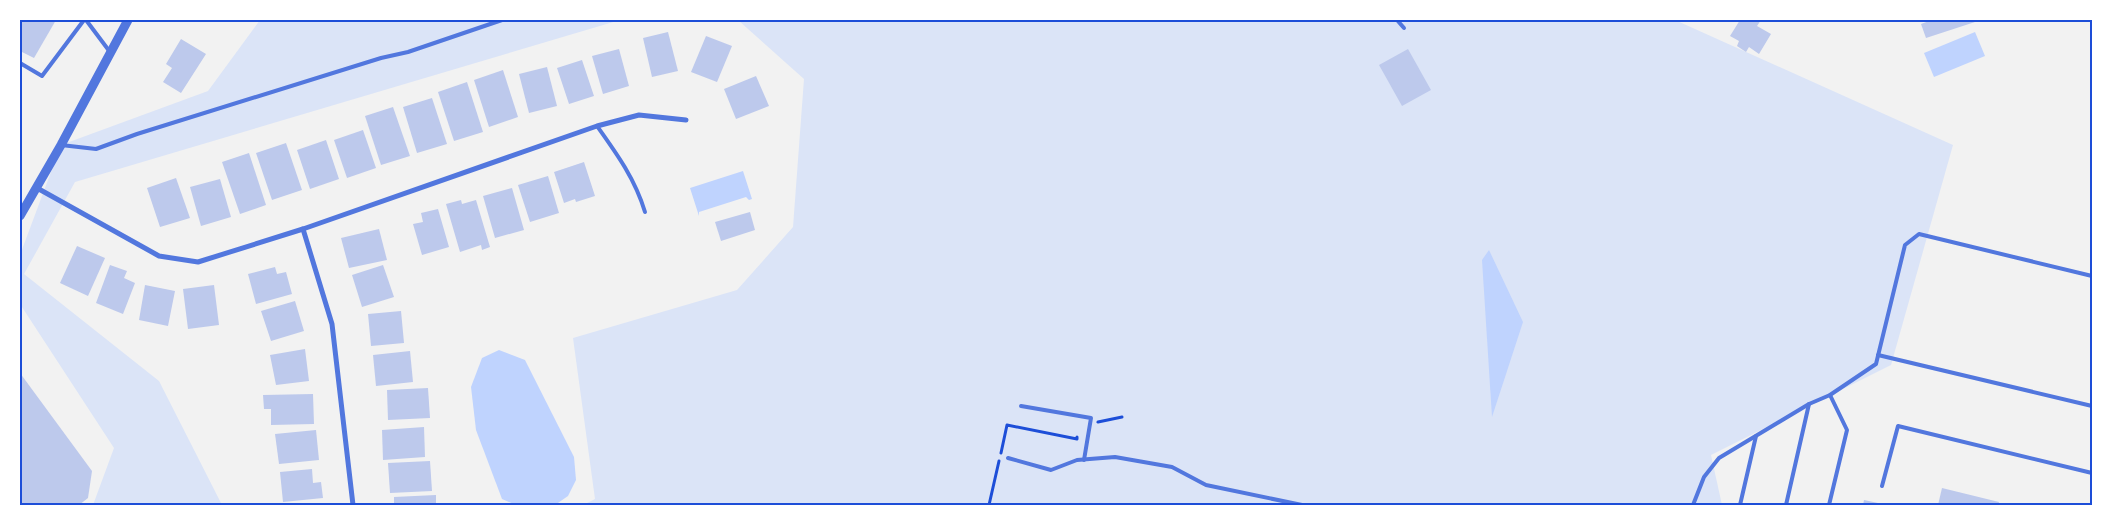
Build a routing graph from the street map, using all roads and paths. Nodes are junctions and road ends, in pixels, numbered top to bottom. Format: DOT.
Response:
graph roads {
  1 [pos="85,20"];
  2 [pos="128,20"];
  3 [pos="502,20"];
  4 [pos="1397,20"];
  5 [pos="1404,28"];
  6 [pos="110,52"];
  7 [pos="20,63"];
  8 [pos="686,120"];
  9 [pos="597,126"];
  10 [pos="61,145"];
  11 [pos="37,188"];
  12 [pos="645,212"];
  13 [pos="20,216"];
  14 [pos="303,229"];
  15 [pos="2092,276"];
  16 [pos="1878,355"];
  17 [pos="1830,396"];
  18 [pos="1809,404"];
  19 [pos="1022,406"];
  20 [pos="2092,406"];
  21 [pos="1122,417"];
  22 [pos="1090,425"];
  23 [pos="1756,436"];
  24 [pos="1008,458"];
  25 [pos="1084,460"];
  26 [pos="2092,474"];
  27 [pos="1882,486"];
  28 [pos="353,505"];
  29 [pos="972,505"];
  30 [pos="977,505"];
  31 [pos="989,505"];
  32 [pos="1302,505"];
  33 [pos="1694,505"];
  34 [pos="1740,505"];
  35 [pos="1786,505"];
  36 [pos="1829,505"];
  1 -- 6 [label="lane"];
  1 -- 7 [label="lane"];
  2 -- 6 [label="street"];
  3 -- 10 [label="lane"];
  4 -- 5 [label="lane"];
  6 -- 10 [label="street"];
  8 -- 9 [label="street"];
  9 -- 12 [label="lane"];
  9 -- 14 [label="street"];
  10 -- 11 [label="street"];
  11 -- 13 [label="street"];
  11 -- 14 [label="street"];
  14 -- 28 [label="street"];
  15 -- 16 [label="lane"];
  16 -- 17 [label="lane"];
  16 -- 20 [label="lane"];
  17 -- 18 [label="lane"];
  17 -- 36 [label="lane"];
  18 -- 23 [label="lane"];
  18 -- 35 [label="lane"];
  19 -- 22 [label="lane"];
  21 -- 22 [label="path"];
  22 -- 25 [label="lane"];
  22 -- 31 [label="path"];
  23 -- 33 [label="lane"];
  23 -- 34 [label="lane"];
  24 -- 25 [label="lane"];
  25 -- 32 [label="lane"];
  26 -- 27 [label="lane"];
  29 -- 30 [label="path"];
}
